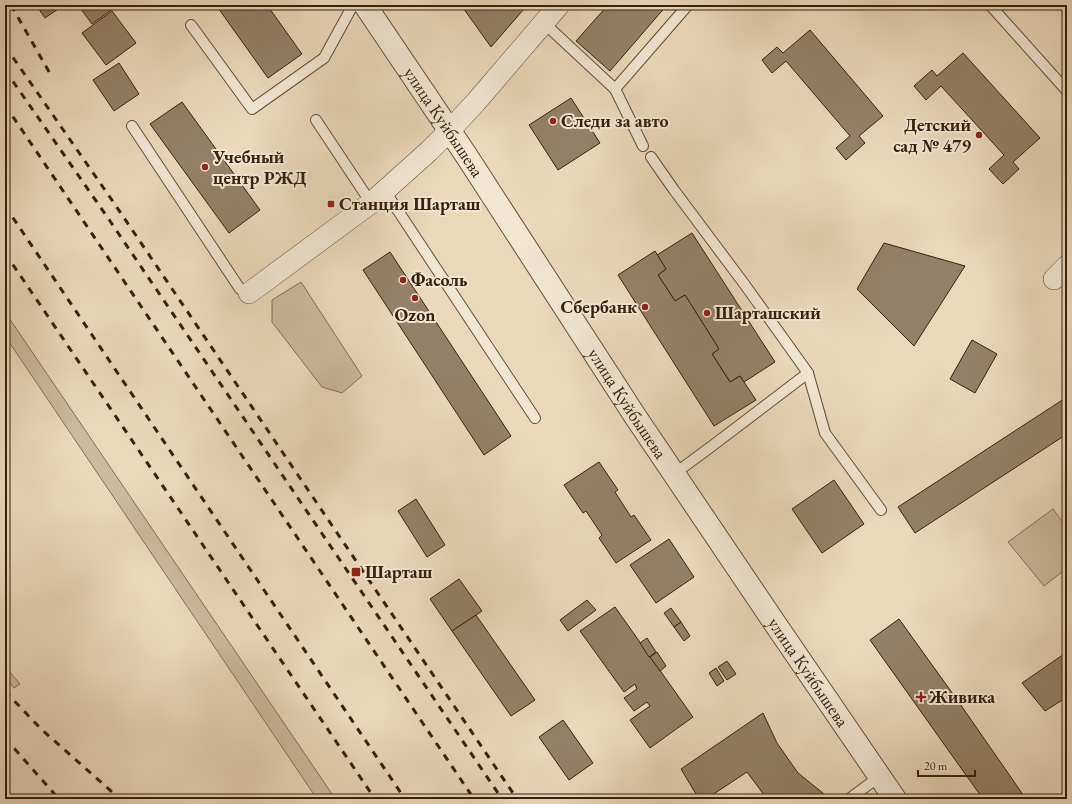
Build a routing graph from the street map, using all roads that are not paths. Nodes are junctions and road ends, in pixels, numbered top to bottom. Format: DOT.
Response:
graph roads {
  1 [pos="353,5"];
  2 [pos="365,5"];
  3 [pos="688,5"];
  4 [pos="990,5"];
  5 [pos="553,10"];
  6 [pos="191,25"];
  7 [pos="615,89"];
  8 [pos="1067,91"];
  9 [pos="316,120"];
  10 [pos="132,126"];
  11 [pos="449,131"];
  12 [pos="643,146"];
  13 [pos="651,157"];
  14 [pos="378,197"];
  15 [pos="249,293"];
  16 [pos="808,373"];
  17 [pos="535,418"];
  18 [pos="674,474"];
  19 [pos="881,510"];
  20 [pos="880,776"];
  21 [pos="849,799"];
  22 [pos="895,799"];
  1 -- 6 [label="lane"];
  2 -- 11 [label="street, улица Куйбышева"];
  3 -- 7 [label="lane"];
  4 -- 8 [label="lane"];
  5 -- 7 [label="lane"];
  5 -- 11 [label="street"];
  7 -- 12 [label="lane"];
  9 -- 14 [label="lane"];
  10 -- 15 [label="lane"];
  11 -- 14 [label="street"];
  11 -- 18 [label="street, улица Куйбышева"];
  13 -- 16 [label="lane"];
  14 -- 15 [label="street"];
  14 -- 17 [label="lane"];
  16 -- 18 [label="lane"];
  16 -- 19 [label="lane"];
  18 -- 20 [label="street, улица Куйбышева"];
  20 -- 21 [label="lane"];
  20 -- 22 [label="street, улица Куйбышева"];
}
